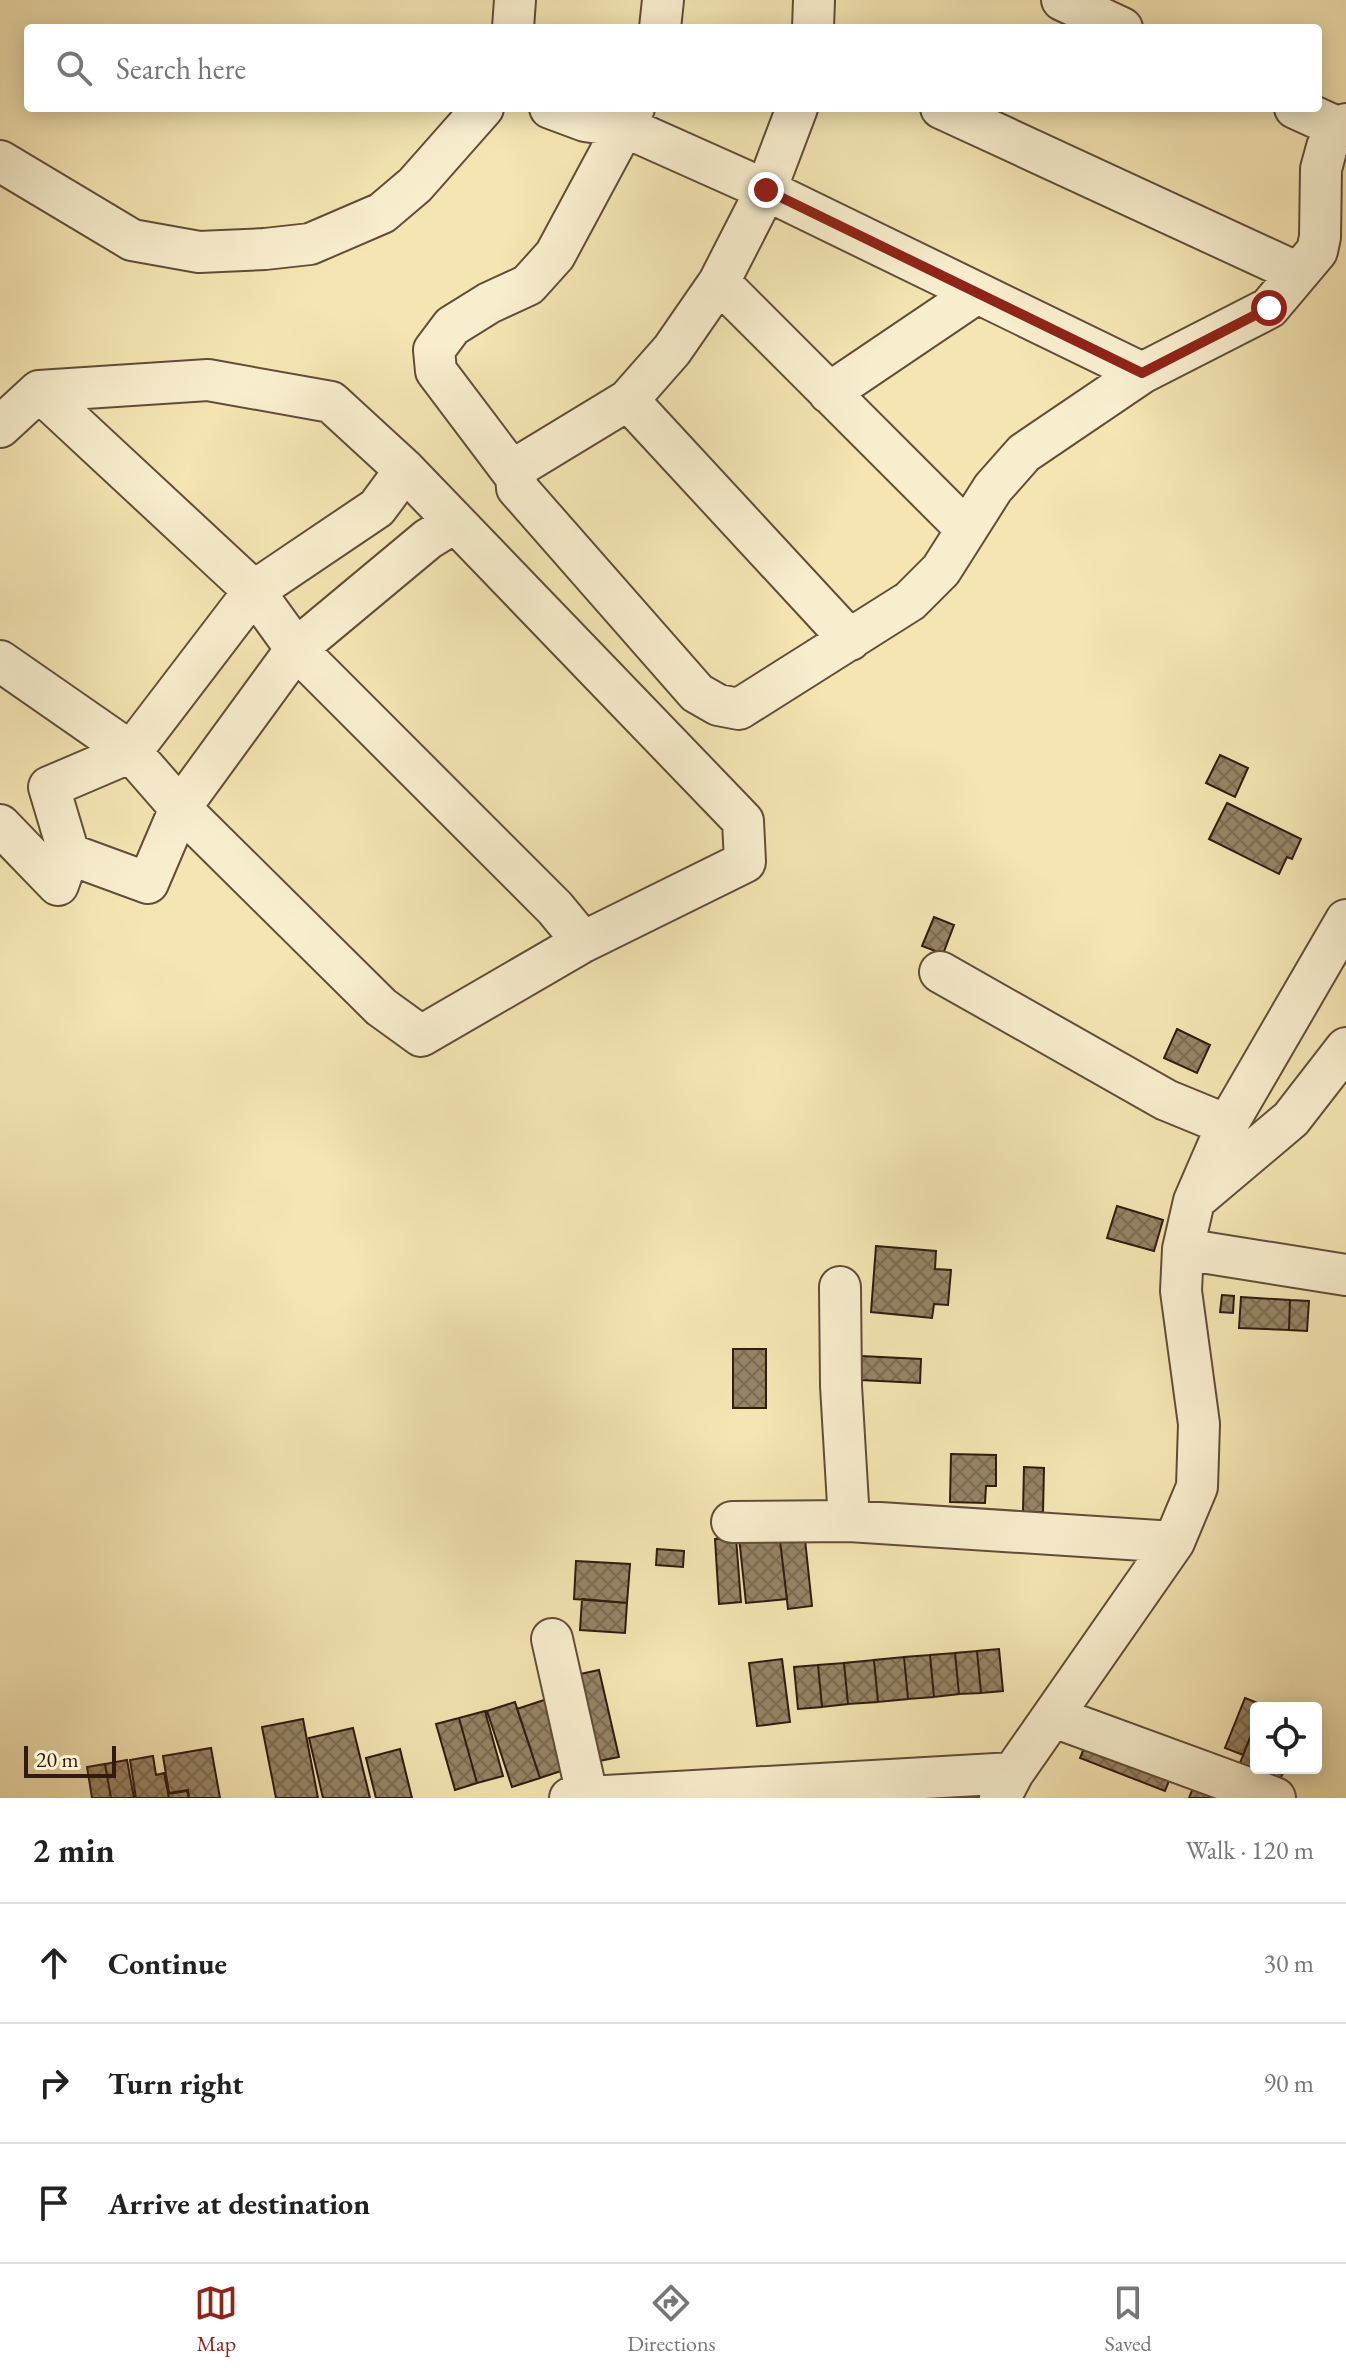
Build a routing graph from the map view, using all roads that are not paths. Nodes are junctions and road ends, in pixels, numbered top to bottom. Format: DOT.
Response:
graph roads {
  1 [pos="515,0"];
  2 [pos="663,0"];
  3 [pos="814,0"];
  4 [pos="1062,0"];
  5 [pos="513,24"];
  6 [pos="660,24"];
  7 [pos="813,24"];
  8 [pos="1113,24"];
  9 [pos="479,112"];
  10 [pos="561,112"];
  11 [pos="795,112"];
  12 [pos="950,112"];
  13 [pos="1306,112"];
  14 [pos="623,114"];
  15 [pos="1343,126"];
  16 [pos="0,161"];
  17 [pos="766,190"];
  18 [pos="1298,273"];
  19 [pos="719,282"];
  20 [pos="977,293"];
  21 [pos="1142,373"];
  22 [pos="39,391"];
  23 [pos="829,393"];
  24 [pos="628,400"];
  25 [pos="0,427"];
  26 [pos="405,470"];
  27 [pos="516,477"];
  28 [pos="454,523"];
  29 [pos="966,529"];
  30 [pos="254,591"];
  31 [pos="850,640"];
  32 [pos="296,649"];
  33 [pos="0,661"];
  34 [pos="131,752"];
  35 [pos="180,808"];
  36 [pos="0,825"];
  37 [pos="69,854"];
  38 [pos="1346,920"];
  39 [pos="583,942"];
  40 [pos="940,972"];
  41 [pos="1346,1048"];
  42 [pos="1227,1125"];
  43 [pos="1194,1201"];
  44 [pos="1183,1249"];
  45 [pos="1346,1275"];
  46 [pos="840,1287"];
  47 [pos="849,1521"];
  48 [pos="732,1522"];
  49 [pos="1174,1542"];
  50 [pos="552,1639"];
  51 [pos="1054,1717"];
  52 [pos="1007,1786"];
  53 [pos="579,1797"];
  54 [pos="1275,1798"];
  1 -- 5 [label="street"];
  2 -- 6 [label="street"];
  3 -- 7 [label="street"];
  4 -- 8 [label="street"];
  9 -- 16 [label="street"];
  10 -- 14 [label="street"];
  11 -- 17 [label="street"];
  12 -- 18 [label="street"];
  13 -- 15 [label="street"];
  14 -- 17 [label="street"];
  14 -- 27 [label="street"];
  15 -- 18 [label="street"];
  17 -- 19 [label="street"];
  17 -- 20 [label="street"];
  18 -- 21 [label="street"];
  19 -- 23 [label="street"];
  19 -- 24 [label="street"];
  20 -- 21 [label="street"];
  20 -- 23 [label="street"];
  21 -- 29 [label="street"];
  22 -- 25 [label="street"];
  22 -- 26 [label="street"];
  22 -- 30 [label="street"];
  23 -- 29 [label="street"];
  24 -- 27 [label="street"];
  24 -- 31 [label="street"];
  26 -- 28 [label="street"];
  26 -- 30 [label="street"];
  27 -- 31 [label="street"];
  28 -- 32 [label="street"];
  28 -- 39 [label="street"];
  29 -- 31 [label="street"];
  30 -- 32 [label="street"];
  30 -- 34 [label="street"];
  32 -- 35 [label="street"];
  32 -- 39 [label="street"];
  33 -- 34 [label="street"];
  34 -- 35 [label="street"];
  34 -- 37 [label="street"];
  35 -- 37 [label="street"];
  35 -- 39 [label="street"];
  36 -- 37 [label="street"];
  38 -- 42 [label="street"];
  40 -- 42 [label="street"];
  41 -- 43 [label="street"];
  42 -- 43 [label="street"];
  43 -- 44 [label="street"];
  44 -- 45 [label="street"];
  44 -- 49 [label="street"];
  46 -- 47 [label="street"];
  47 -- 48 [label="street"];
  47 -- 49 [label="street"];
  49 -- 51 [label="street"];
  50 -- 53 [label="street"];
  51 -- 52 [label="street"];
  51 -- 54 [label="street"];
  52 -- 53 [label="street"];
}
